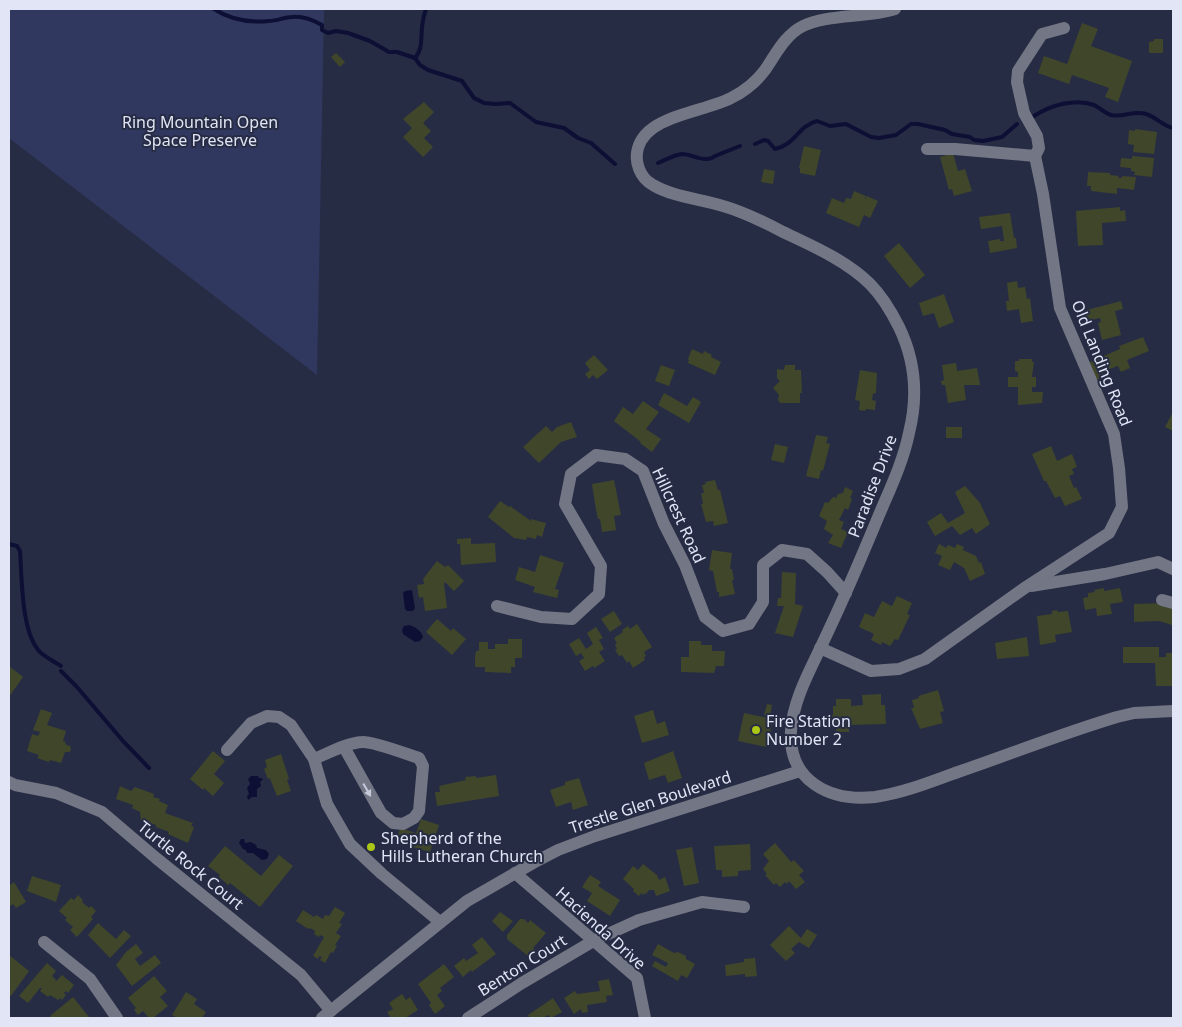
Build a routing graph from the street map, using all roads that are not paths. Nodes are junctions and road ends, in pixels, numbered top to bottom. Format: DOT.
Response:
graph roads {
  1 [pos="895,9"];
  2 [pos="1064,28"];
  3 [pos="927,149"];
  4 [pos="1035,156"];
  5 [pos="1173,569"];
  6 [pos="1026,587"];
  7 [pos="846,593"];
  8 [pos="497,606"];
  9 [pos="820,648"];
  10 [pos="1173,711"];
  11 [pos="339,749"];
  12 [pos="227,750"];
  13 [pos="314,759"];
  14 [pos="800,771"];
  15 [pos="9,782"];
  16 [pos="516,873"];
  17 [pos="744,907"];
  18 [pos="440,922"];
  19 [pos="595,940"];
  20 [pos="44,942"];
  21 [pos="327,1014"];
  22 [pos="117,1018"];
  23 [pos="468,1018"];
  24 [pos="645,1018"];
  1 -- 7 [label="street, Paradise Drive"];
  2 -- 4 [label="street, Old Landing Road"];
  3 -- 4 [label="street"];
  4 -- 6 [label="street, Old Landing Road"];
  5 -- 6 [label="street"];
  6 -- 9 [label="street, Old Landing Road"];
  7 -- 8 [label="street, Hillcrest Road"];
  7 -- 9 [label="street, Paradise Drive"];
  9 -- 14 [label="street, Paradise Drive"];
  10 -- 14 [label="street"];
  11 -- 11 [label="street, one-way"];
  11 -- 13 [label="street"];
  12 -- 13 [label="street"];
  13 -- 18 [label="street"];
  14 -- 16 [label="street, Trestle Glen Boulevard"];
  15 -- 21 [label="street, Turtle Rock Court"];
  16 -- 18 [label="street, Trestle Glen Boulevard"];
  16 -- 19 [label="street, Hacienda Drive"];
  17 -- 19 [label="street, Benton Court"];
  18 -- 21 [label="street, Trestle Glen Boulevard"];
  19 -- 23 [label="street, Benton Court"];
  19 -- 24 [label="street, Hacienda Drive"];
  20 -- 22 [label="street"];
}
